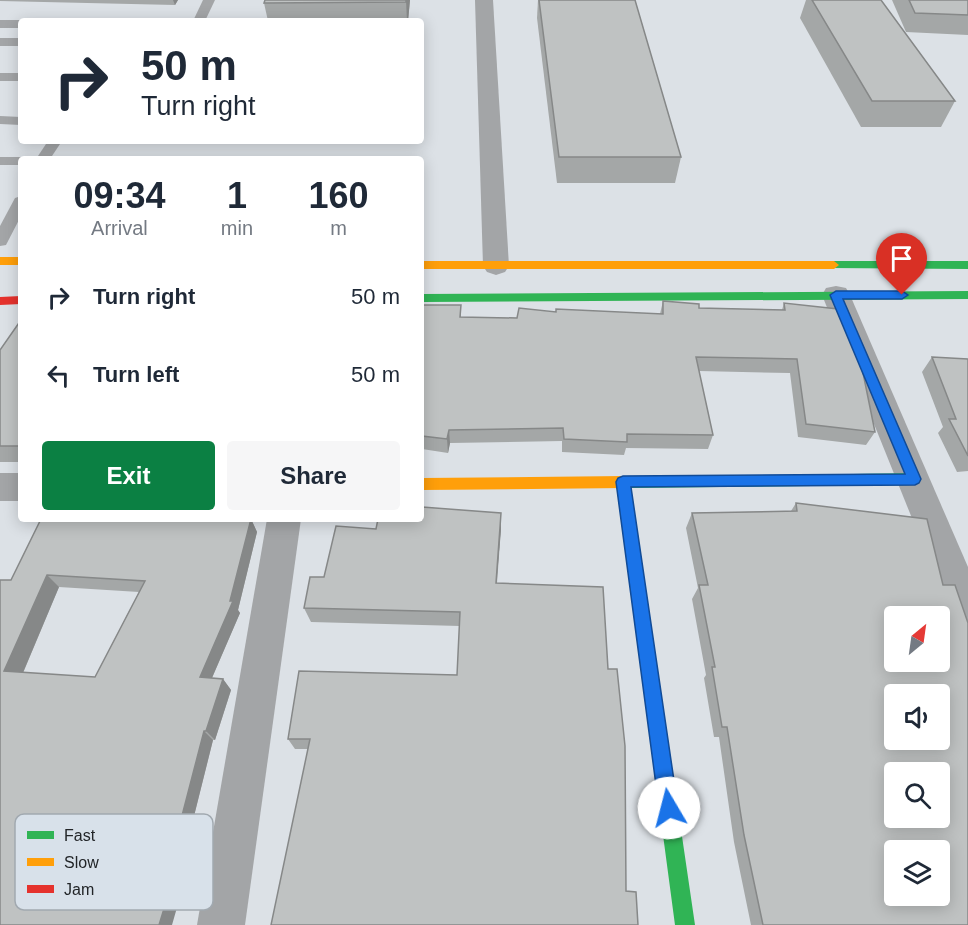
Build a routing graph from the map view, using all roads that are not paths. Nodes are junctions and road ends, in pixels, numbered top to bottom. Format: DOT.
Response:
graph roads {
  1 [pos="208,0"];
  2 [pos="484,0"];
  3 [pos="200,18"];
  4 [pos="0,24"];
  5 [pos="18,24"];
  6 [pos="0,42"];
  7 [pos="18,42"];
  8 [pos="18,77"];
  9 [pos="0,78"];
  10 [pos="0,120"];
  11 [pos="18,121"];
  12 [pos="0,161"];
  13 [pos="18,161"];
  14 [pos="18,207"];
  15 [pos="0,241"];
  16 [pos="0,261"];
  17 [pos="18,261"];
  18 [pos="424,265"];
  19 [pos="968,265"];
  20 [pos="496,266"];
  21 [pos="836,295"];
  22 [pos="968,295"];
  23 [pos="424,298"];
  24 [pos="18,300"];
  25 [pos="0,301"];
  26 [pos="915,479"];
  27 [pos="623,482"];
  28 [pos="424,484"];
  29 [pos="284,522"];
  30 [pos="968,610"];
  31 [pos="220,925"];
  32 [pos="685,925"];
  1 -- 3 [label="lane"];
  2 -- 20 [label="street"];
  4 -- 5 [label="lane"];
  6 -- 7 [label="lane"];
  8 -- 9 [label="lane"];
  10 -- 11 [label="lane"];
  12 -- 13 [label="lane"];
  14 -- 15 [label="lane"];
  16 -- 17 [label="street"];
  18 -- 20 [label="street"];
  19 -- 20 [label="street"];
  21 -- 22 [label="street"];
  21 -- 23 [label="street"];
  21 -- 26 [label="street"];
  24 -- 25 [label="street"];
  26 -- 27 [label="street"];
  26 -- 30 [label="street"];
  27 -- 28 [label="street"];
  27 -- 32 [label="street"];
  29 -- 31 [label="street"];
}
